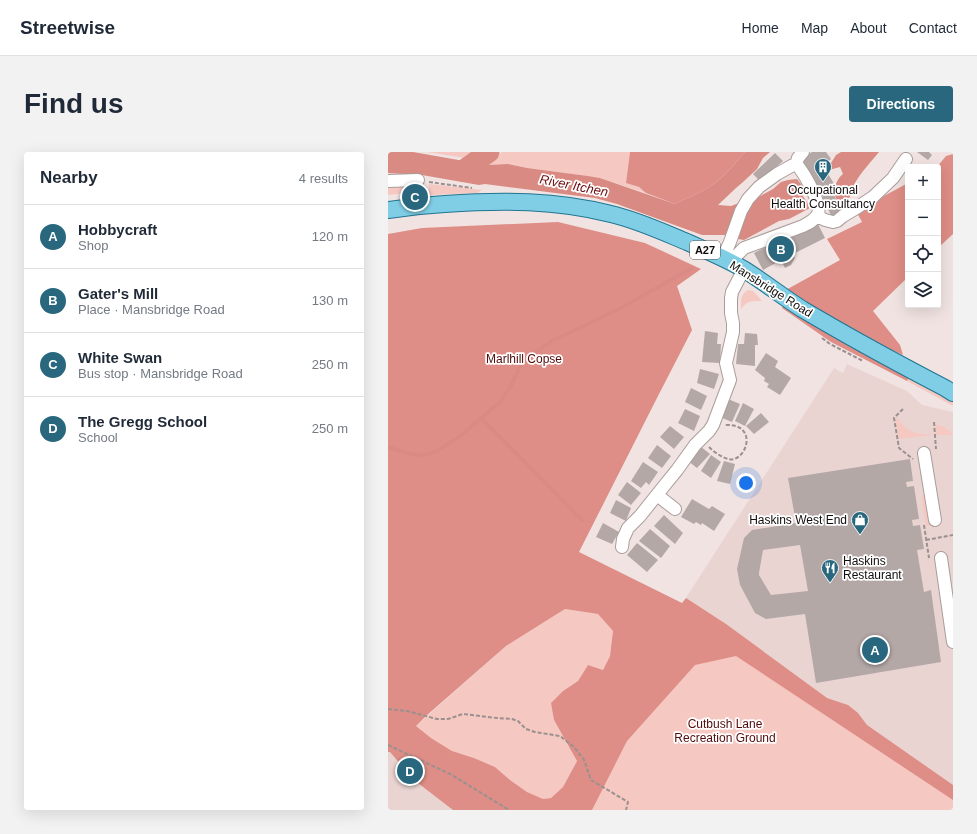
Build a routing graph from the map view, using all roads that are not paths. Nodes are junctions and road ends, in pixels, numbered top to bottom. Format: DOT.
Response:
graph roads {
  1 [pos="803,152"];
  2 [pos="906,159"];
  3 [pos="796,165"];
  4 [pos="418,180"];
  5 [pos="388,181"];
  6 [pos="388,210"];
  7 [pos="817,216"];
  8 [pos="733,264"];
  9 [pos="953,393"];
  10 [pos="924,455"];
  11 [pos="657,495"];
  12 [pos="675,509"];
  13 [pos="929,523"];
  14 [pos="622,547"];
  15 [pos="941,558"];
  16 [pos="953,642"];
  1 -- 3 [label="street"];
  2 -- 7 [label="street"];
  3 -- 7 [label="street"];
  3 -- 8 [label="street"];
  4 -- 5 [label="street"];
  6 -- 8 [label="main road, Mansbridge Road / A27"];
  7 -- 8 [label="street"];
  8 -- 9 [label="main road, Mansbridge Road / A27"];
  8 -- 11 [label="street"];
  10 -- 13 [label="street"];
  11 -- 12 [label="street"];
  11 -- 14 [label="street"];
  15 -- 16 [label="street"];
}
